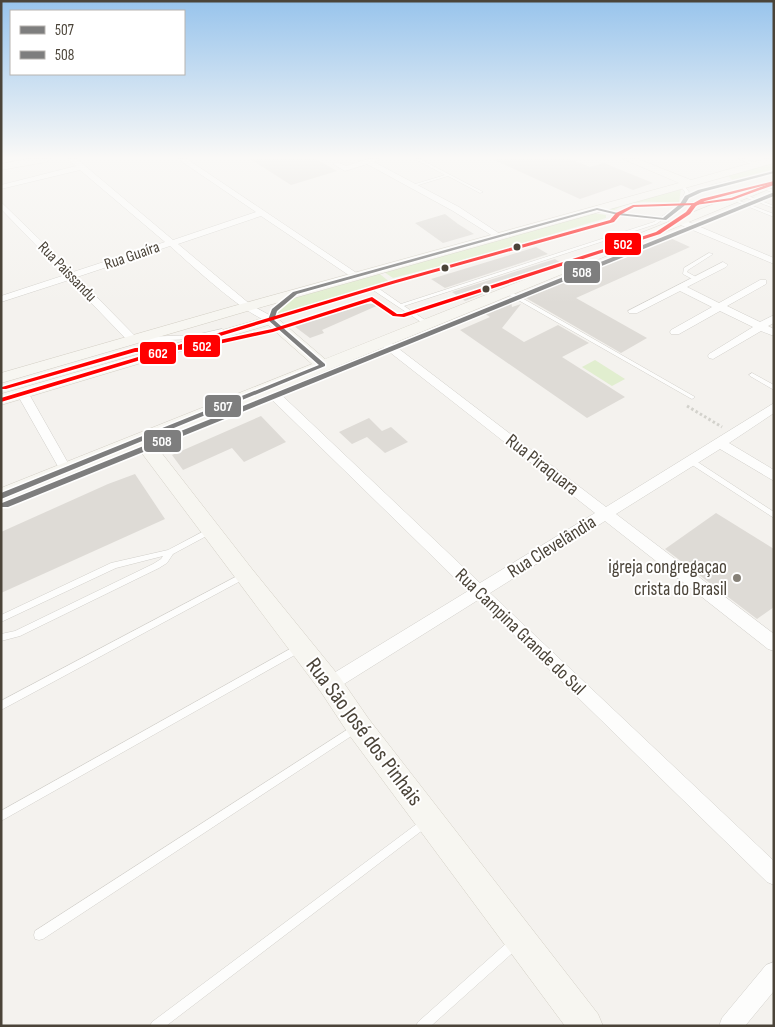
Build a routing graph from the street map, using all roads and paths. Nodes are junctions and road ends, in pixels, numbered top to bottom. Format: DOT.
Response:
graph roads {
  1 [pos="4,207"];
  2 [pos="128,207"];
  3 [pos="253,207"];
  4 [pos="452,207"];
  5 [pos="603,207"];
  6 [pos="631,207"];
  7 [pos="680,207"];
  8 [pos="713,207"];
  9 [pos="756,207"];
  10 [pos="596,209"];
  11 [pos="262,213"];
  12 [pos="618,214"];
  13 [pos="774,216"];
  14 [pos="664,219"];
  15 [pos="679,221"];
  16 [pos="499,236"];
  17 [pos="170,242"];
  18 [pos="711,254"];
  19 [pos="774,261"];
  20 [pos="723,265"];
  21 [pos="71,276"];
  22 [pos="356,276"];
  23 [pos="696,279"];
  24 [pos="763,282"];
  25 [pos="374,288"];
  26 [pos="681,288"];
  27 [pos="505,291"];
  28 [pos="295,293"];
  29 [pos="1,299"];
  30 [pos="400,306"];
  31 [pos="247,307"];
  32 [pos="720,307"];
  33 [pos="633,311"];
  34 [pos="774,318"];
  35 [pos="271,320"];
  36 [pos="426,323"];
  37 [pos="760,326"];
  38 [pos="675,332"];
  39 [pos="774,333"];
  40 [pos="133,340"];
  41 [pos="382,341"];
  42 [pos="713,356"];
  43 [pos="323,365"];
  44 [pos="752,375"];
  45 [pos="1,378"];
  46 [pos="267,388"];
  47 [pos="774,388"];
  48 [pos="23,394"];
  49 [pos="692,397"];
  50 [pos="1,400"];
  51 [pos="774,407"];
  52 [pos="141,439"];
  53 [pos="720,443"];
  54 [pos="691,461"];
  55 [pos="66,470"];
  56 [pos="774,476"];
  57 [pos="1,496"];
  58 [pos="606,514"];
  59 [pos="774,516"];
  60 [pos="210,531"];
  61 [pos="170,552"];
  62 [pos="244,575"];
  63 [pos="478,592"];
  64 [pos="1,619"];
  65 [pos="1,638"];
  66 [pos="774,644"];
  67 [pos="300,648"];
  68 [pos="330,684"];
  69 [pos="1,706"];
  70 [pos="359,727"];
  71 [pos="1,816"];
  72 [pos="429,820"];
  73 [pos="774,875"];
  74 [pos="39,935"];
  75 [pos="520,939"];
  76 [pos="774,974"];
  77 [pos="156,1026"];
  78 [pos="422,1026"];
  79 [pos="586,1026"];
  80 [pos="730,1026"];
  1 -- 21 [label="street, Rua Paissandu"];
  2 -- 17 [label="street"];
  3 -- 11 [label="street"];
  4 -- 16 [label="street"];
  5 -- 10 [label="main road"];
  6 -- 12 [label="lane"];
  7 -- 14 [label="lane"];
  8 -- 15 [label="main road"];
  9 -- 13 [label="lane"];
  10 -- 12 [label="lane"];
  10 -- 16 [label="main road"];
  11 -- 17 [label="street, Rua Guaíra"];
  11 -- 22 [label="street"];
  12 -- 14 [label="lane"];
  12 -- 25 [label="lane"];
  14 -- 30 [label="lane"];
  15 -- 19 [label="street"];
  15 -- 27 [label="main road"];
  16 -- 22 [label="main road"];
  17 -- 21 [label="street, Rua Guaíra"];
  17 -- 31 [label="street"];
  18 -- 23 [label="lane"];
  20 -- 23 [label="street"];
  21 -- 29 [label="street, Rua Guaíra"];
  21 -- 40 [label="street, Rua Paissandu"];
  22 -- 28 [label="main road"];
  23 -- 26 [label="street"];
  24 -- 32 [label="street"];
  25 -- 30 [label="lane"];
  25 -- 35 [label="lane"];
  26 -- 32 [label="street"];
  26 -- 33 [label="street"];
  27 -- 36 [label="main road"];
  27 -- 49 [label="lane"];
  28 -- 31 [label="main road"];
  28 -- 35 [label="main road"];
  30 -- 36 [label="lane"];
  31 -- 35 [label="street"];
  31 -- 40 [label="main road"];
  32 -- 37 [label="street"];
  32 -- 38 [label="street"];
  34 -- 37 [label="street"];
  35 -- 40 [label="lane"];
  35 -- 43 [label="main road"];
  35 -- 48 [label="main road"];
  36 -- 41 [label="main road"];
  37 -- 39 [label="street"];
  37 -- 42 [label="street"];
  40 -- 45 [label="main road"];
  41 -- 43 [label="main road"];
  41 -- 58 [label="street, Rua Piraquara"];
  43 -- 46 [label="main road"];
  44 -- 47 [label="lane"];
  46 -- 52 [label="main road"];
  46 -- 63 [label="street, Rua Campina Grande do Sul"];
  48 -- 50 [label="main road"];
  48 -- 55 [label="street"];
  51 -- 53 [label="street, Rua Clevelândia"];
  52 -- 55 [label="main road"];
  52 -- 60 [label="main road, Rua São José dos Pinhais"];
  53 -- 54 [label="street, Rua Clevelândia"];
  53 -- 56 [label="street"];
  54 -- 58 [label="street, Rua Clevelândia"];
  54 -- 59 [label="lane"];
  55 -- 57 [label="main road"];
  58 -- 63 [label="street, Rua Clevelândia"];
  58 -- 66 [label="street, Rua Piraquara"];
  60 -- 61 [label="lane"];
  60 -- 62 [label="main road, Rua São José dos Pinhais"];
  61 -- 64 [label="lane"];
  61 -- 65 [label="lane"];
  62 -- 67 [label="main road, Rua São José dos Pinhais"];
  62 -- 69 [label="lane"];
  63 -- 68 [label="street, Rua Clevelândia"];
  63 -- 73 [label="street, Rua Campina Grande do Sul"];
  67 -- 68 [label="main road, Rua São José dos Pinhais"];
  67 -- 71 [label="lane"];
  68 -- 70 [label="main road, Rua São José dos Pinhais"];
  70 -- 72 [label="main road, Rua São José dos Pinhais"];
  70 -- 74 [label="lane"];
  72 -- 75 [label="main road, Rua São José dos Pinhais"];
  72 -- 77 [label="lane"];
  75 -- 78 [label="lane"];
  75 -- 79 [label="main road, Rua São José dos Pinhais"];
  76 -- 80 [label="street"];
}
